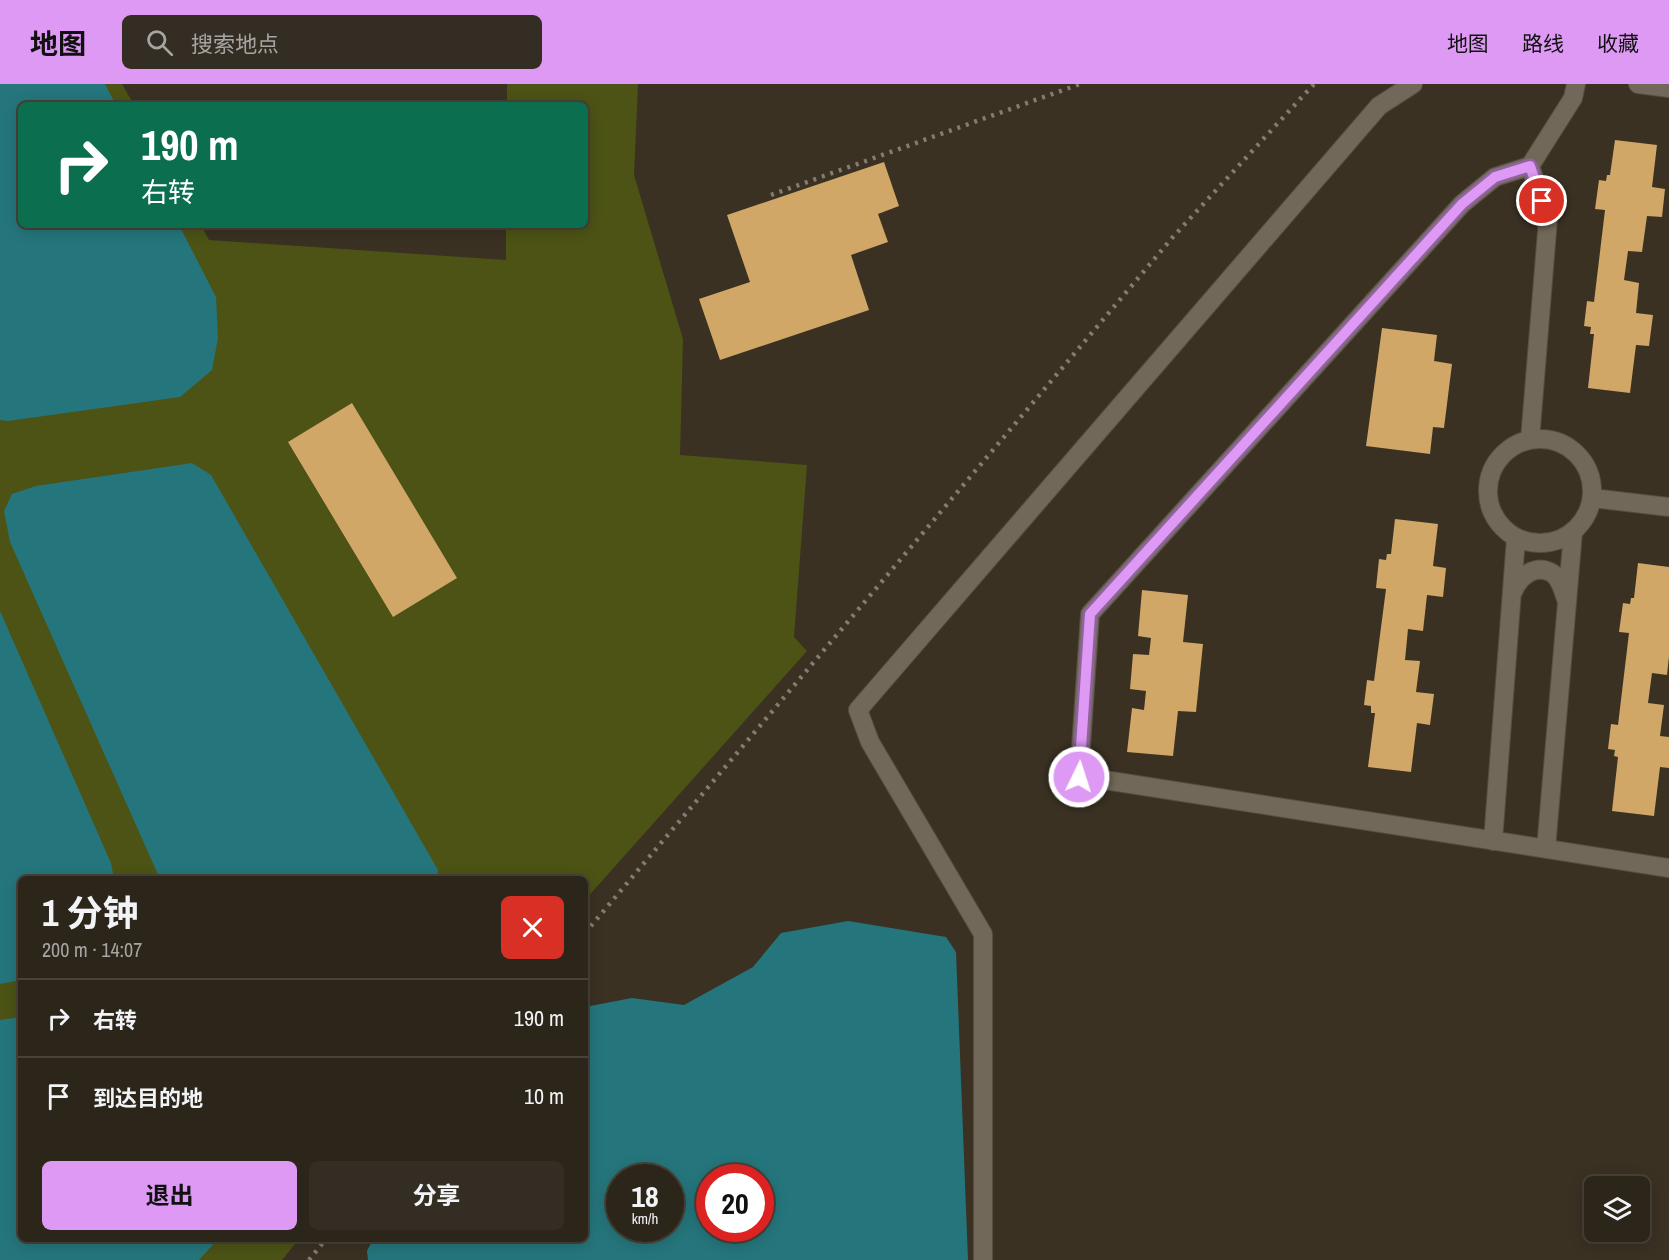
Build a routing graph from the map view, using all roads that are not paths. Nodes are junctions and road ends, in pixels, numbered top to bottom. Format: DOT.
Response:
graph roads {
  1 [pos="1413,84"];
  2 [pos="1576,84"];
  3 [pos="1638,84"];
  4 [pos="1669,88"];
  5 [pos="1530,166"];
  6 [pos="1530,440"];
  7 [pos="1592,498"];
  8 [pos="1669,507"];
  9 [pos="1573,532"];
  10 [pos="1516,538"];
  11 [pos="1512,595"];
  12 [pos="1567,604"];
  13 [pos="1493,841"];
  14 [pos="1546,849"];
  15 [pos="1669,868"];
  16 [pos="983,1260"];
  1 -- 16 [label="street"];
  2 -- 5 [label="street"];
  3 -- 4 [label="street"];
  5 -- 6 [label="street"];
  5 -- 13 [label="street"];
  6 -- 7 [label="street"];
  6 -- 10 [label="street"];
  7 -- 8 [label="street"];
  7 -- 9 [label="street"];
  9 -- 10 [label="street"];
  9 -- 12 [label="street"];
  10 -- 11 [label="street"];
  11 -- 12 [label="street"];
  11 -- 13 [label="street"];
  12 -- 14 [label="street"];
  13 -- 14 [label="street"];
  14 -- 15 [label="street"];
}
